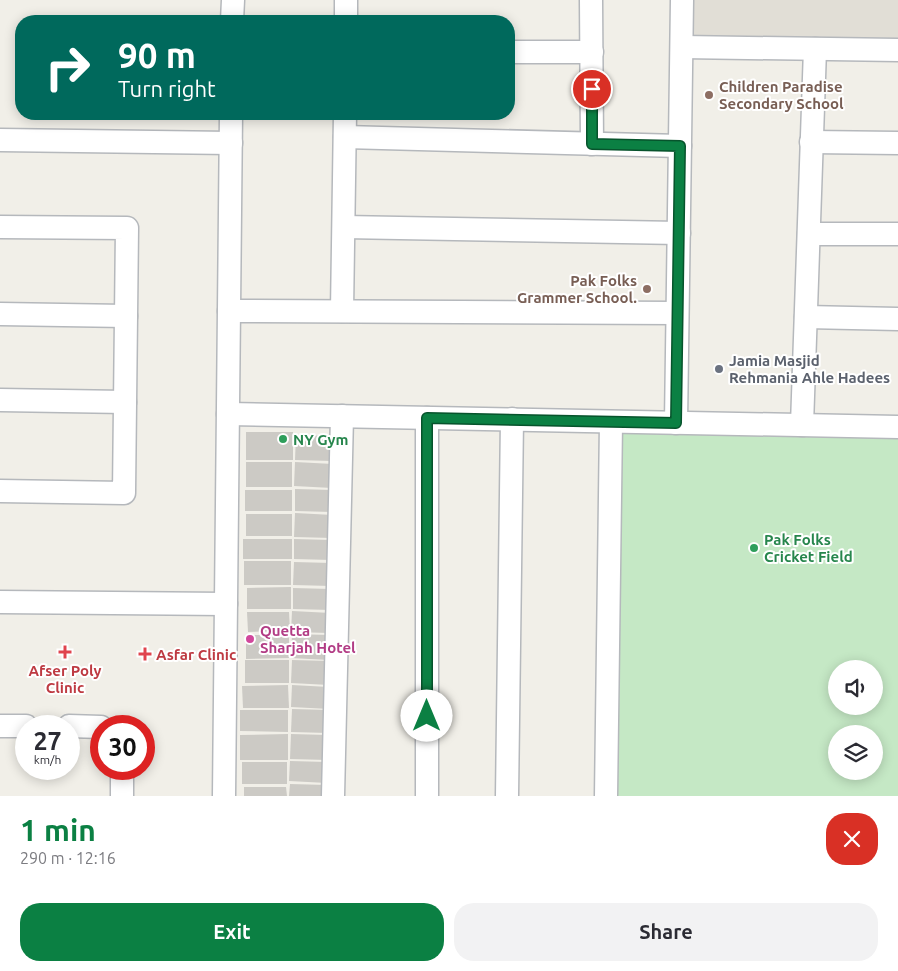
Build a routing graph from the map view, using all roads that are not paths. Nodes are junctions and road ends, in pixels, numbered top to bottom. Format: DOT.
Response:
graph roads {
  1 [pos="233,0"];
  2 [pos="346,0"];
  3 [pos="591,0"];
  4 [pos="682,0"];
  5 [pos="232,15"];
  6 [pos="346,15"];
  7 [pos="682,47"];
  8 [pos="815,49"];
  9 [pos="898,50"];
  10 [pos="515,52"];
  11 [pos="592,52"];
  12 [pos="231,120"];
  13 [pos="345,120"];
  14 [pos="345,137"];
  15 [pos="0,140"];
  16 [pos="812,142"];
  17 [pos="231,143"];
  18 [pos="898,143"];
  19 [pos="592,144"];
  20 [pos="680,146"];
  21 [pos="344,227"];
  22 [pos="0,228"];
  23 [pos="679,233"];
  24 [pos="809,234"];
  25 [pos="898,234"];
  26 [pos="229,311"];
  27 [pos="342,312"];
  28 [pos="677,313"];
  29 [pos="0,314"];
  30 [pos="126,316"];
  31 [pos="806,317"];
  32 [pos="898,319"];
  33 [pos="0,400"];
  34 [pos="125,402"];
  35 [pos="228,414"];
  36 [pos="342,416"];
  37 [pos="427,418"];
  38 [pos="512,419"];
  39 [pos="611,422"];
  40 [pos="676,423"];
  41 [pos="802,425"];
  42 [pos="898,427"];
  43 [pos="0,491"];
  44 [pos="0,602"];
  45 [pos="226,604"];
  46 [pos="0,726"];
  47 [pos="15,726"];
  48 [pos="122,780"];
  49 [pos="122,796"];
  50 [pos="224,796"];
  51 [pos="333,796"];
  52 [pos="427,796"];
  53 [pos="507,796"];
  54 [pos="606,796"];
  1 -- 5 [label="street"];
  2 -- 6 [label="street"];
  3 -- 11 [label="street"];
  4 -- 7 [label="street"];
  7 -- 8 [label="street"];
  7 -- 20 [label="street"];
  8 -- 9 [label="street"];
  8 -- 16 [label="street"];
  10 -- 11 [label="street"];
  11 -- 19 [label="street"];
  12 -- 17 [label="street"];
  13 -- 14 [label="street"];
  14 -- 19 [label="street"];
  14 -- 21 [label="street"];
  15 -- 17 [label="street"];
  16 -- 18 [label="street"];
  16 -- 24 [label="street"];
  17 -- 26 [label="street"];
  19 -- 20 [label="street"];
  20 -- 23 [label="street"];
  21 -- 23 [label="street"];
  21 -- 27 [label="street"];
  22 -- 30 [label="street"];
  23 -- 28 [label="street"];
  24 -- 25 [label="street"];
  24 -- 31 [label="street"];
  26 -- 27 [label="street"];
  26 -- 35 [label="street"];
  27 -- 28 [label="street"];
  28 -- 40 [label="street"];
  29 -- 30 [label="street"];
  30 -- 34 [label="street"];
  31 -- 32 [label="street"];
  31 -- 41 [label="street"];
  33 -- 34 [label="street"];
  34 -- 43 [label="street"];
  35 -- 36 [label="street"];
  35 -- 45 [label="street"];
  36 -- 37 [label="street"];
  36 -- 51 [label="street"];
  37 -- 38 [label="street"];
  37 -- 52 [label="street"];
  38 -- 39 [label="street"];
  38 -- 53 [label="street"];
  39 -- 40 [label="street"];
  39 -- 54 [label="street"];
  40 -- 41 [label="street"];
  41 -- 42 [label="street"];
  44 -- 45 [label="street"];
  45 -- 50 [label="street"];
  46 -- 47 [label="street"];
  48 -- 49 [label="street"];
}
